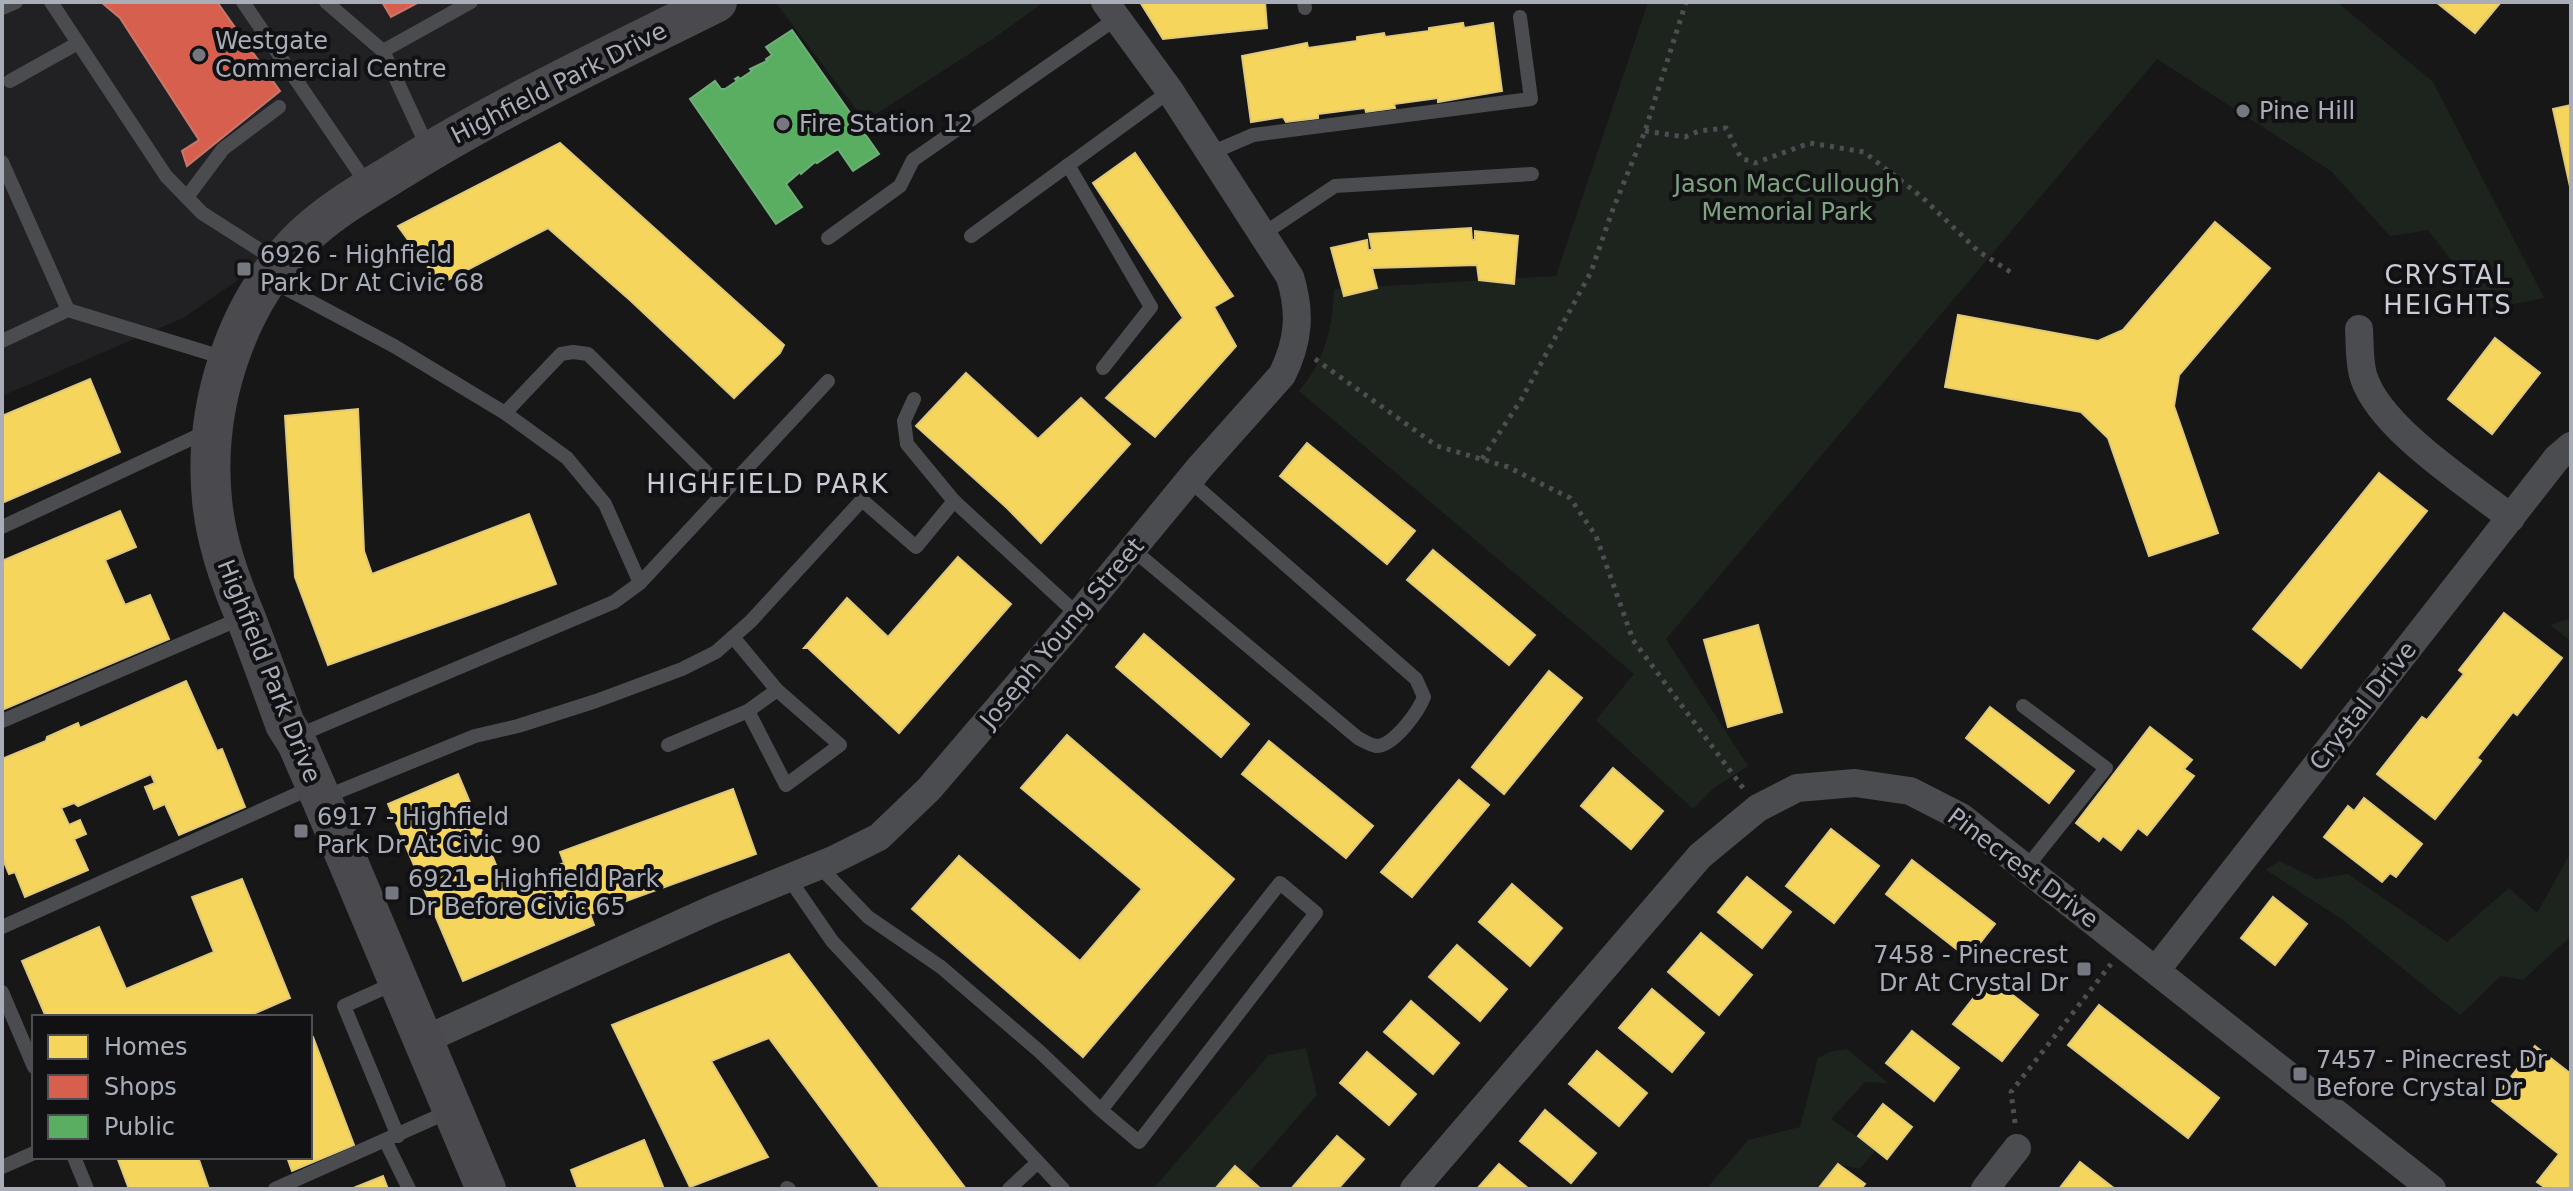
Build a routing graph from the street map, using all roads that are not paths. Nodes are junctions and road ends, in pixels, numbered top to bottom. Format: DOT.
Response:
graph roads {
  1 [pos="16,2"];
  2 [pos="51,2"];
  3 [pos="243,2"];
  4 [pos="326,2"];
  5 [pos="471,2"];
  6 [pos="717,2"];
  7 [pos="2,8"];
  8 [pos="1111,10"];
  9 [pos="1520,17"];
  10 [pos="78,43"];
  11 [pos="383,51"];
  12 [pos="10,81"];
  13 [pos="1170,91"];
  14 [pos="279,107"];
  15 [pos="430,151"];
  16 [pos="1211,153"];
  17 [pos="2,162"];
  18 [pos="1068,165"];
  19 [pos="1532,174"];
  20 [pos="370,188"];
  21 [pos="187,197"];
  22 [pos="1263,234"];
  23 [pos="971,236"];
  24 [pos="828,238"];
  25 [pos="274,271"];
  26 [pos="68,310"];
  27 [pos="2359,329"];
  28 [pos="2,341"];
  29 [pos="228,359"];
  30 [pos="1103,368"];
  31 [pos="828,381"];
  32 [pos="914,399"];
  33 [pos="505,413"];
  34 [pos="212,429"];
  35 [pos="2571,446"];
  36 [pos="1190,481"];
  37 [pos="725,491"];
  38 [pos="954,501"];
  39 [pos="2511,518"];
  40 [pos="2,527"];
  41 [pos="1132,549"];
  42 [pos="640,583"];
  43 [pos="1078,615"];
  44 [pos="245,616"];
  45 [pos="733,637"];
  46 [pos="777,690"];
  47 [pos="2023,706"];
  48 [pos="748,711"];
  49 [pos="2,721"];
  50 [pos="293,737"];
  51 [pos="668,745"];
  52 [pos="318,792"];
  53 [pos="819,866"];
  54 [pos="2026,868"];
  55 [pos="788,877"];
  56 [pos="2,927"];
  57 [pos="2157,969"];
  58 [pos="399,981"];
  59 [pos="2,992"];
  60 [pos="424,1040"];
  61 [pos="32,1062"];
  62 [pos="453,1110"];
  63 [pos="1101,1110"];
  64 [pos="392,1139"];
  65 [pos="2017,1148"];
  66 [pos="32,1154"];
  67 [pos="75,1159"];
  68 [pos="1038,1162"];
  69 [pos="2,1167"];
  70 [pos="1418,1187"];
  71 [pos="87,1189"];
  72 [pos="275,1189"];
  73 [pos="409,1189"];
  74 [pos="486,1189"];
  75 [pos="1009,1189"];
  76 [pos="1063,1189"];
  77 [pos="1985,1189"];
  78 [pos="2432,1189"];
  1 -- 7 [label="lane"];
  2 -- 10 [label="lane"];
  3 -- 20 [label="lane"];
  4 -- 11 [label="lane"];
  5 -- 11 [label="lane"];
  6 -- 15 [label="street, Highfield Park Drive"];
  8 -- 13 [label="street, Joseph Young Street"];
  8 -- 24 [label="lane"];
  9 -- 16 [label="lane"];
  10 -- 12 [label="lane"];
  10 -- 21 [label="lane"];
  11 -- 15 [label="lane"];
  13 -- 16 [label="street, Joseph Young Street"];
  13 -- 18 [label="lane"];
  14 -- 21 [label="lane"];
  15 -- 20 [label="street, Highfield Park Drive"];
  16 -- 22 [label="street, Joseph Young Street"];
  17 -- 26 [label="lane"];
  18 -- 23 [label="lane"];
  18 -- 30 [label="lane"];
  19 -- 22 [label="lane"];
  20 -- 25 [label="street, Highfield Park Drive"];
  21 -- 25 [label="lane"];
  22 -- 36 [label="street, Joseph Young Street"];
  25 -- 29 [label="street, Highfield Park Drive"];
  25 -- 33 [label="lane"];
  26 -- 28 [label="lane"];
  26 -- 29 [label="lane"];
  27 -- 39 [label="street"];
  29 -- 34 [label="street, Highfield Park Drive"];
  31 -- 37 [label="lane"];
  32 -- 38 [label="lane"];
  33 -- 37 [label="lane"];
  33 -- 42 [label="lane"];
  34 -- 40 [label="lane"];
  34 -- 44 [label="street, Highfield Park Drive"];
  35 -- 39 [label="street, Crystal Drive"];
  36 -- 41 [label="street, Joseph Young Street"];
  36 -- 41 [label="lane"];
  37 -- 42 [label="lane"];
  38 -- 43 [label="lane"];
  38 -- 45 [label="lane"];
  39 -- 57 [label="street, Crystal Drive"];
  41 -- 43 [label="street, Joseph Young Street"];
  42 -- 50 [label="lane"];
  43 -- 53 [label="street, Joseph Young Street"];
  44 -- 49 [label="lane"];
  44 -- 50 [label="street, Highfield Park Drive"];
  45 -- 46 [label="lane"];
  45 -- 52 [label="lane"];
  46 -- 48 [label="lane"];
  46 -- 48 [label="lane"];
  47 -- 54 [label="lane"];
  48 -- 51 [label="lane"];
  50 -- 52 [label="street, Highfield Park Drive"];
  52 -- 56 [label="lane"];
  52 -- 58 [label="street, Highfield Park Drive"];
  53 -- 55 [label="street, Joseph Young Street"];
  53 -- 63 [label="lane"];
  54 -- 57 [label="street, Pinecrest Drive"];
  54 -- 70 [label="street, Pinecrest Drive"];
  55 -- 60 [label="street, Joseph Young Street"];
  55 -- 68 [label="lane"];
  57 -- 78 [label="street, Pinecrest Drive"];
  58 -- 60 [label="street, Highfield Park Drive"];
  58 -- 64 [label="lane"];
  59 -- 61 [label="lane"];
  60 -- 62 [label="street, Highfield Park Drive"];
  62 -- 64 [label="lane"];
  62 -- 74 [label="street, Highfield Park Drive"];
  63 -- 63 [label="lane"];
  64 -- 72 [label="lane"];
  64 -- 73 [label="lane"];
  65 -- 77 [label="street"];
  66 -- 69 [label="lane"];
  67 -- 71 [label="lane"];
  68 -- 75 [label="lane"];
  68 -- 76 [label="lane"];
}
